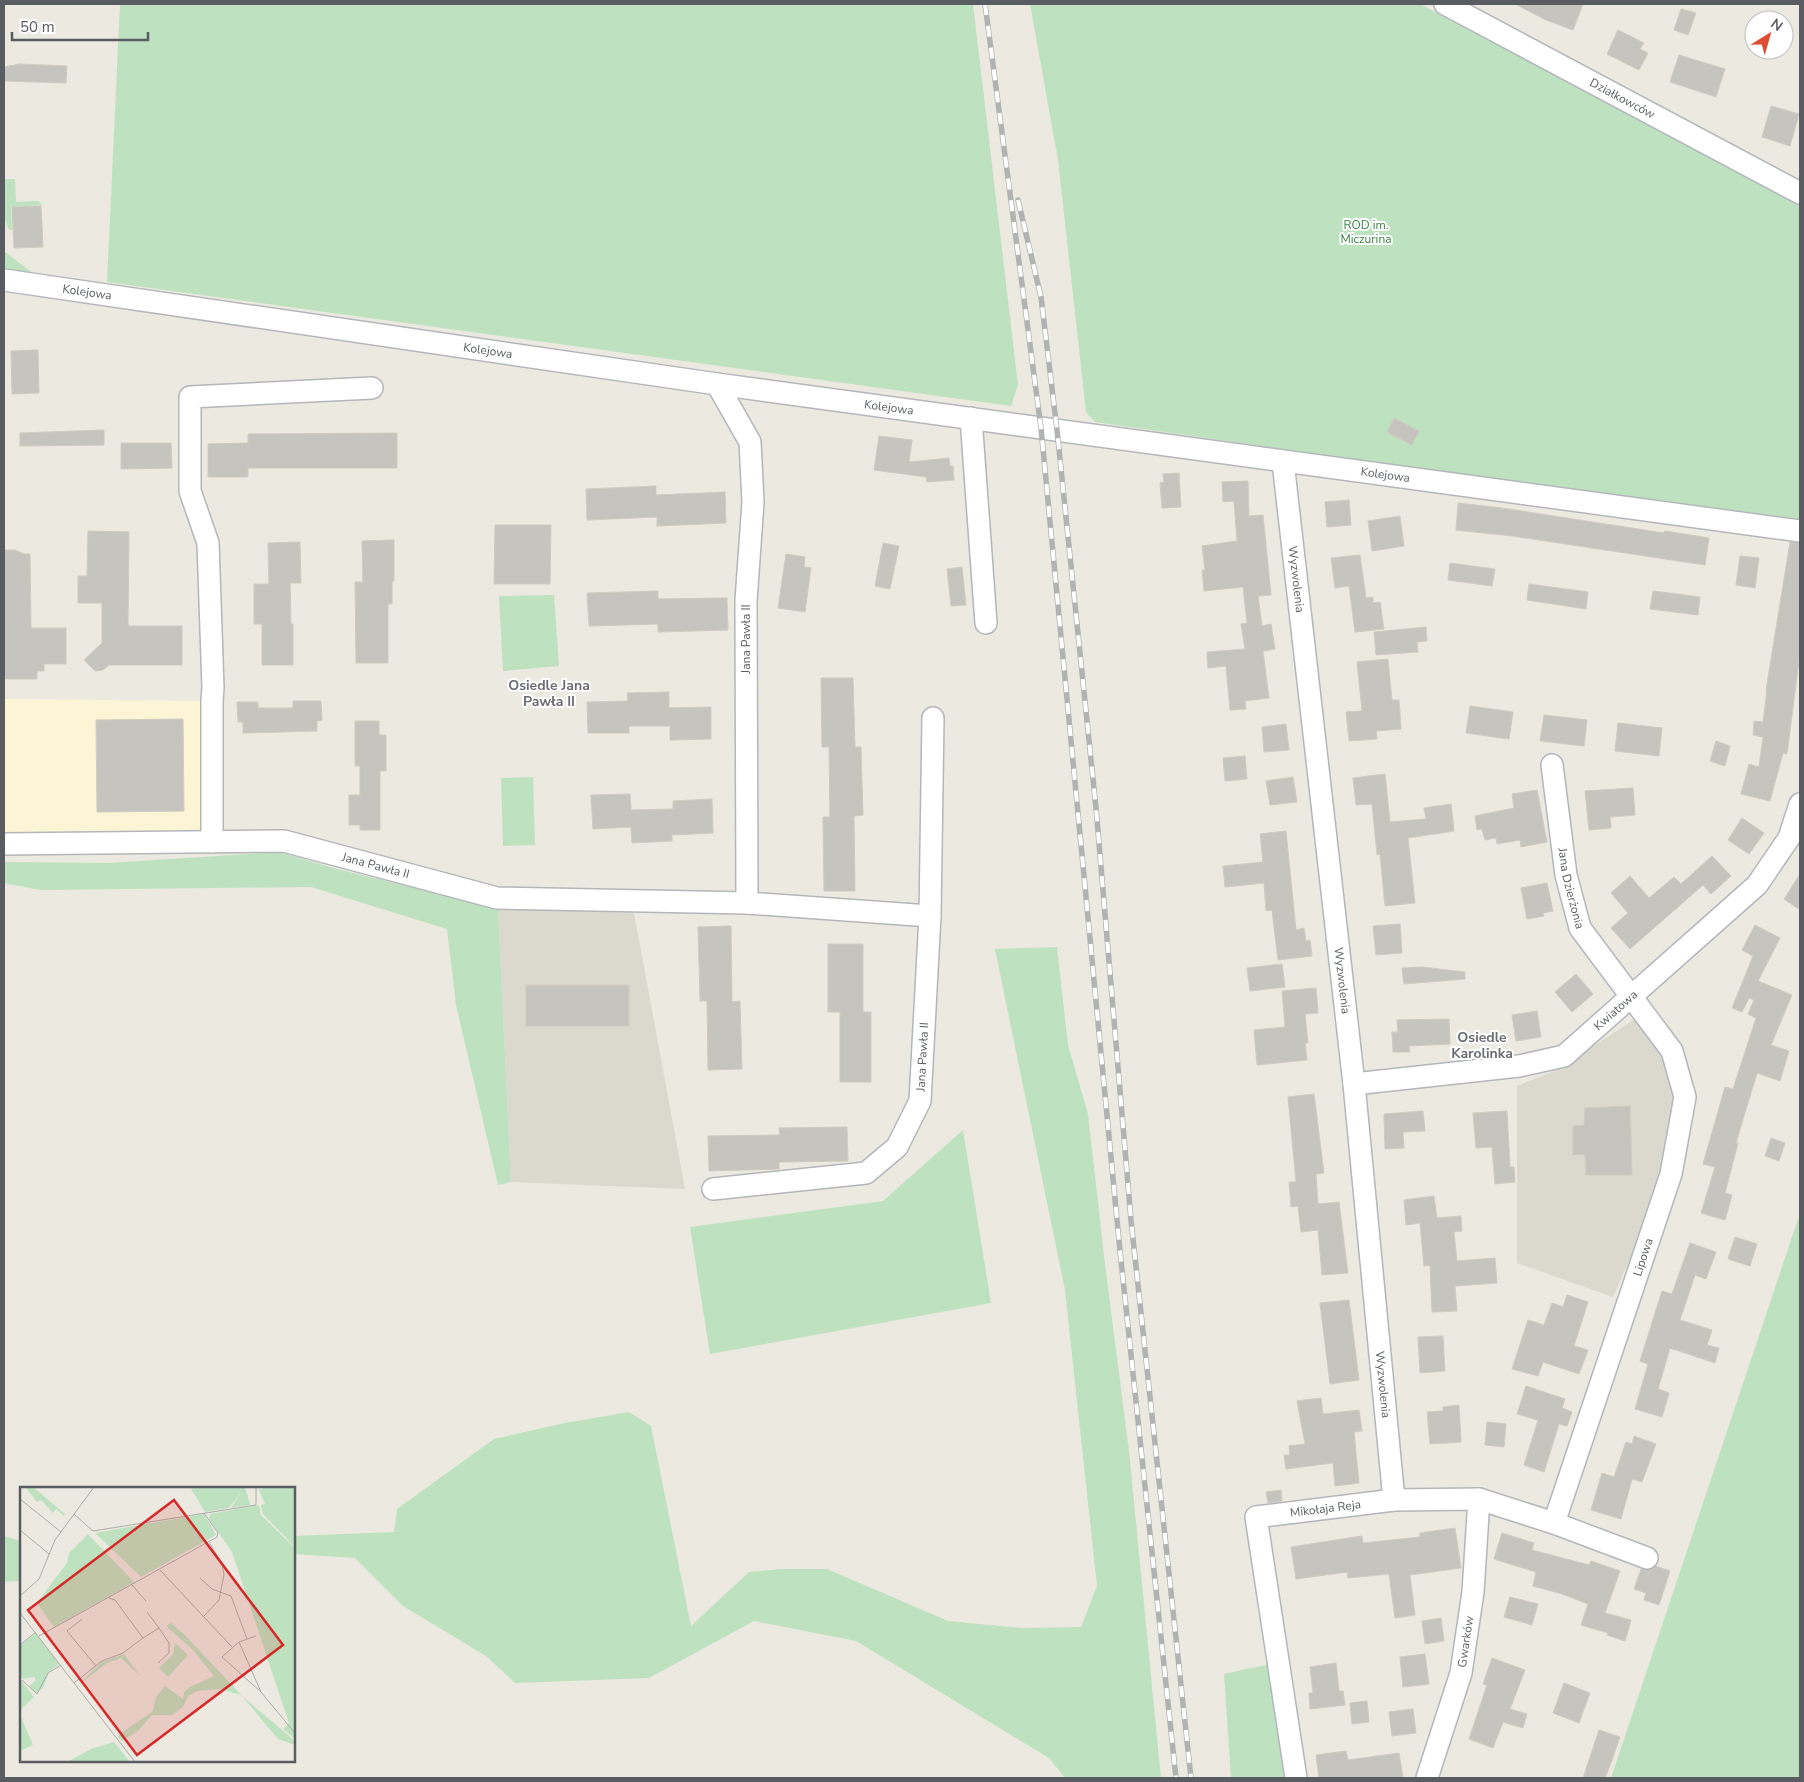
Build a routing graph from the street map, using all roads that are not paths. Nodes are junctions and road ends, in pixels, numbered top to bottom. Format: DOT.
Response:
graph roads {
  1 [pos="1445,4"];
  2 [pos="1800,193"];
  3 [pos="4,280"];
  4 [pos="717,384"];
  5 [pos="372,388"];
  6 [pos="971,418"];
  7 [pos="1283,462"];
  8 [pos="1800,531"];
  9 [pos="986,623"];
  10 [pos="933,718"];
  11 [pos="1552,764"];
  12 [pos="1800,804"];
  13 [pos="212,842"];
  14 [pos="4,844"];
  15 [pos="747,903"];
  16 [pos="930,916"];
  17 [pos="1631,996"];
  18 [pos="1354,1084"];
  19 [pos="713,1189"];
  20 [pos="1479,1499"];
  21 [pos="1394,1500"];
  22 [pos="1554,1524"];
  23 [pos="1647,1558"];
  24 [pos="1296,1778"];
  25 [pos="1428,1778"];
  1 -- 2 [label="street, Działkowców"];
  3 -- 4 [label="street, Kolejowa"];
  4 -- 6 [label="street, Kolejowa"];
  4 -- 15 [label="street, Jana Pawła II"];
  5 -- 13 [label="street"];
  6 -- 7 [label="street, Kolejowa"];
  6 -- 9 [label="street"];
  7 -- 8 [label="street, Kolejowa"];
  7 -- 18 [label="street, Wyzwolenia"];
  10 -- 16 [label="street, Jana Pawła II"];
  11 -- 17 [label="street, Jana Dzierżonia"];
  12 -- 17 [label="street, Kwiatowa"];
  13 -- 14 [label="street, Jana Pawła II"];
  13 -- 15 [label="street, Jana Pawła II"];
  15 -- 16 [label="street, Jana Pawła II"];
  16 -- 19 [label="street, Jana Pawła II"];
  17 -- 18 [label="street, Kwiatowa"];
  17 -- 22 [label="street, Lipowa"];
  18 -- 21 [label="street, Wyzwolenia"];
  20 -- 21 [label="street, Mikołaja Reja"];
  20 -- 22 [label="street, Mikołaja Reja"];
  20 -- 25 [label="street, Gwarków"];
  21 -- 24 [label="street, Mikołaja Reja"];
  22 -- 23 [label="street, Mikołaja Reja"];
}
